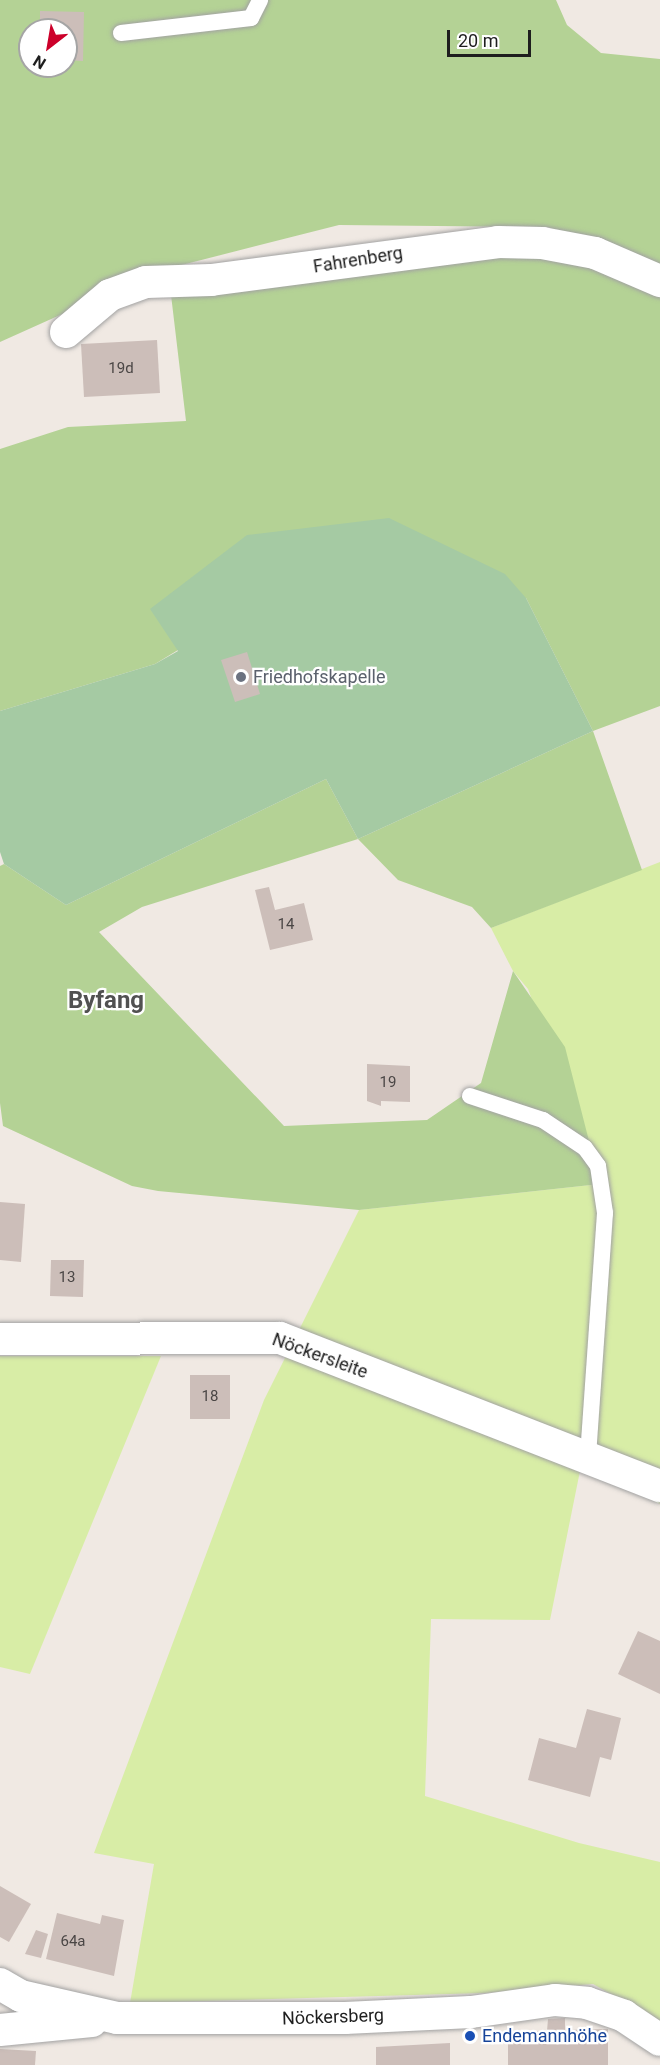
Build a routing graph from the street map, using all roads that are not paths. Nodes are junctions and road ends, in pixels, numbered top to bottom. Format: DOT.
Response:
graph roads {
  1 [pos="260,0"];
  2 [pos="121,33"];
  3 [pos="660,281"];
  4 [pos="66,332"];
  5 [pos="470,1096"];
  6 [pos="0,1339"];
  7 [pos="588,1459"];
  8 [pos="660,1486"];
  9 [pos="0,1984"];
  10 [pos="117,2018"];
  11 [pos="0,2030"];
  12 [pos="660,2040"];
  1 -- 2 [label="lane"];
  3 -- 4 [label="street, Fahrenberg"];
  5 -- 7 [label="lane"];
  6 -- 7 [label="street, Nöckersleite"];
  7 -- 8 [label="street, Nöckersleite"];
  9 -- 10 [label="street, Nöckersberg"];
  10 -- 11 [label="street"];
  10 -- 12 [label="street, Nöckersberg"];
}
